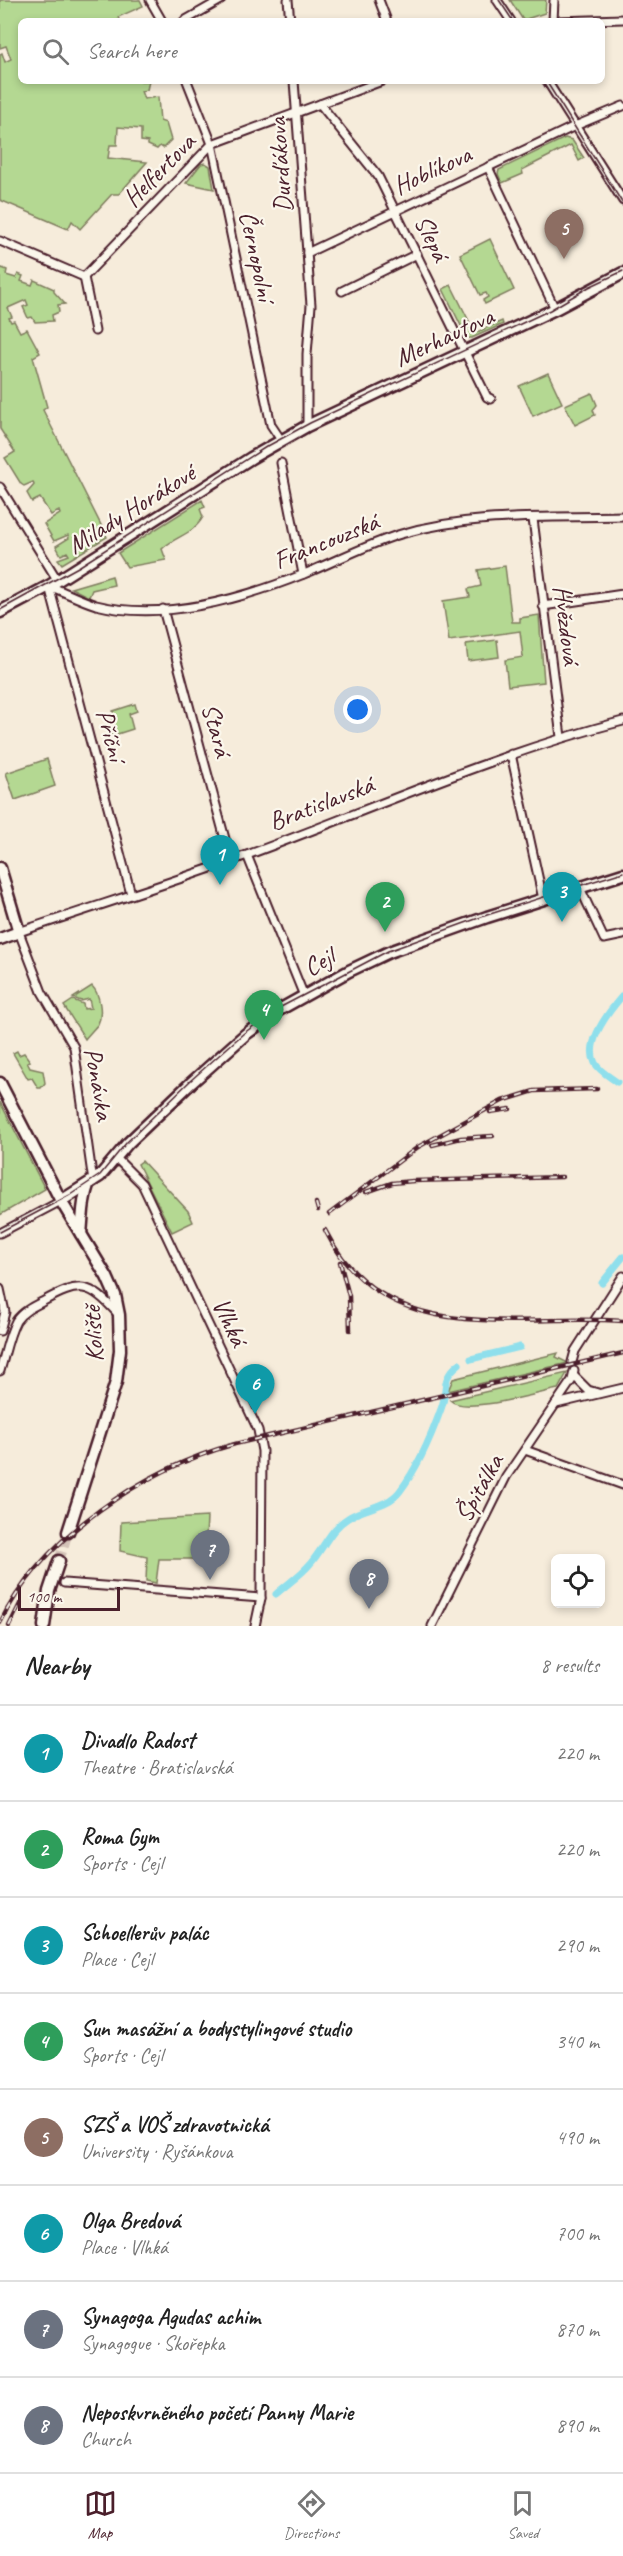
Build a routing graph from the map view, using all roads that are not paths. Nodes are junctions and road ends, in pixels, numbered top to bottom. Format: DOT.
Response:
graph roads {
  1 [pos="150,0"];
  2 [pos="221,0"];
  3 [pos="288,0"];
  4 [pos="379,0"];
  5 [pos="497,0"];
  6 [pos="554,0"];
  7 [pos="160,18"];
  8 [pos="189,18"];
  9 [pos="290,18"];
  10 [pos="386,18"];
  11 [pos="509,18"];
  12 [pos="555,18"];
  13 [pos="623,19"];
  14 [pos="605,20"];
  15 [pos="188,84"];
  16 [pos="294,84"];
  17 [pos="374,84"];
  18 [pos="549,84"];
  19 [pos="320,104"];
  20 [pos="623,106"];
  21 [pos="297,113"];
  22 [pos="575,126"];
  23 [pos="212,144"];
  24 [pos="488,167"];
  25 [pos="623,201"];
  26 [pos="396,211"];
  27 [pos="0,242"];
  28 [pos="307,253"];
  29 [pos="417,254"];
  30 [pos="623,273"];
  31 [pos="84,277"];
  32 [pos="342,291"];
  33 [pos="555,309"];
  34 [pos="95,331"];
  35 [pos="465,352"];
  36 [pos="491,399"];
  37 [pos="306,426"];
  38 [pos="282,440"];
  39 [pos="281,463"];
  40 [pos="0,487"];
  41 [pos="623,516"];
  42 [pos="532,519"];
  43 [pos="303,574"];
  44 [pos="53,584"];
  45 [pos="623,594"];
  46 [pos="543,606"];
  47 [pos="164,609"];
  48 [pos="0,612"];
  49 [pos="623,721"];
  50 [pos="561,737"];
  51 [pos="511,754"];
  52 [pos="248,855"];
  53 [pos="231,861"];
  54 [pos="0,868"];
  55 [pos="623,875"];
  56 [pos="580,888"];
  57 [pos="131,894"];
  58 [pos="543,899"];
  59 [pos="20,932"];
  60 [pos="623,935"];
  61 [pos="0,939"];
  62 [pos="304,996"];
  63 [pos="0,1083"];
  64 [pos="116,1158"];
  65 [pos="91,1184"];
  66 [pos="61,1201"];
  67 [pos="0,1233"];
  68 [pos="81,1234"];
  69 [pos="623,1276"];
  70 [pos="0,1289"];
  71 [pos="119,1315"];
  72 [pos="0,1331"];
  73 [pos="572,1362"];
  74 [pos="0,1371"];
  75 [pos="623,1388"];
  76 [pos="600,1393"];
  77 [pos="556,1404"];
  78 [pos="525,1450"];
  79 [pos="623,1485"];
  80 [pos="68,1532"];
  81 [pos="59,1561"];
  82 [pos="64,1583"];
  83 [pos="261,1598"];
  84 [pos="44,1626"];
  85 [pos="255,1626"];
  86 [pos="432,1626"];
  1 -- 7 [label="street"];
  2 -- 8 [label="street"];
  3 -- 9 [label="street"];
  4 -- 10 [label="street"];
  5 -- 11 [label="street"];
  6 -- 12 [label="street"];
  13 -- 14 [label="street"];
  15 -- 23 [label="street, Černopolní"];
  16 -- 21 [label="street, Durďákova"];
  17 -- 19 [label="street, Helfertova"];
  18 -- 22 [label="street"];
  19 -- 21 [label="street, Helfertova"];
  19 -- 26 [label="street, Slepá"];
  20 -- 22 [label="street, Hoblíkova"];
  21 -- 23 [label="street, Helfertova"];
  21 -- 28 [label="street, Durďákova"];
  22 -- 24 [label="street, Hoblíkova"];
  22 -- 25 [label="street"];
  23 -- 31 [label="street, Helfertova"];
  23 -- 38 [label="street, Černopolní"];
  24 -- 26 [label="street, Hoblíkova"];
  24 -- 33 [label="street"];
  26 -- 28 [label="street, Hoblíkova"];
  26 -- 29 [label="street, Slepá"];
  27 -- 31 [label="street"];
  28 -- 37 [label="street, Durďákova"];
  29 -- 32 [label="street"];
  29 -- 35 [label="street, Slepá"];
  30 -- 33 [label="street, Merhautova"];
  31 -- 34 [label="street"];
  33 -- 35 [label="street, Merhautova"];
  35 -- 36 [label="street, Slepá"];
  35 -- 37 [label="street, Merhautova"];
  37 -- 38 [label="street, Merhautova"];
  38 -- 44 [label="street, Milady Horákové"];
  39 -- 43 [label="street"];
  40 -- 44 [label="street, Příční"];
  41 -- 42 [label="street, Francouzská"];
  42 -- 43 [label="street, Francouzská"];
  42 -- 46 [label="street, Hvězdová"];
  43 -- 47 [label="street, Francouzská"];
  44 -- 47 [label="street, Francouzská"];
  44 -- 48 [label="street, Milady Horákové"];
  44 -- 57 [label="street, Příční"];
  45 -- 46 [label="street"];
  46 -- 50 [label="street, Hvězdová"];
  47 -- 53 [label="street, Stará"];
  49 -- 50 [label="street, Bratislavská"];
  50 -- 51 [label="street, Bratislavská"];
  51 -- 52 [label="street, Bratislavská"];
  51 -- 58 [label="street"];
  52 -- 53 [label="street, Bratislavská"];
  52 -- 62 [label="street"];
  53 -- 57 [label="street, Bratislavská"];
  54 -- 59 [label="street"];
  55 -- 56 [label="street, Cejl"];
  56 -- 58 [label="street, Cejl"];
  56 -- 60 [label="street"];
  57 -- 59 [label="street, Bratislavská"];
  58 -- 62 [label="street, Cejl"];
  59 -- 61 [label="street, Bratislavská"];
  59 -- 65 [label="street, Ponávka"];
  62 -- 64 [label="street, Cejl"];
  63 -- 66 [label="street, Koliště"];
  64 -- 65 [label="street, Cejl"];
  64 -- 83 [label="street, Vlhká"];
  65 -- 66 [label="street, Cejl"];
  65 -- 68 [label="street"];
  66 -- 67 [label="street"];
  66 -- 68 [label="street, Koliště"];
  68 -- 71 [label="street, Koliště"];
  69 -- 73 [label="street"];
  70 -- 72 [label="street"];
  71 -- 74 [label="street"];
  71 -- 80 [label="street, Koliště"];
  75 -- 76 [label="street"];
  76 -- 77 [label="street"];
  76 -- 77 [label="street, Špitálka"];
  77 -- 78 [label="street, Špitálka"];
  78 -- 79 [label="street"];
  78 -- 86 [label="street, Špitálka"];
  81 -- 84 [label="street"];
  82 -- 83 [label="street"];
  83 -- 85 [label="street, Vlhká"];
}
